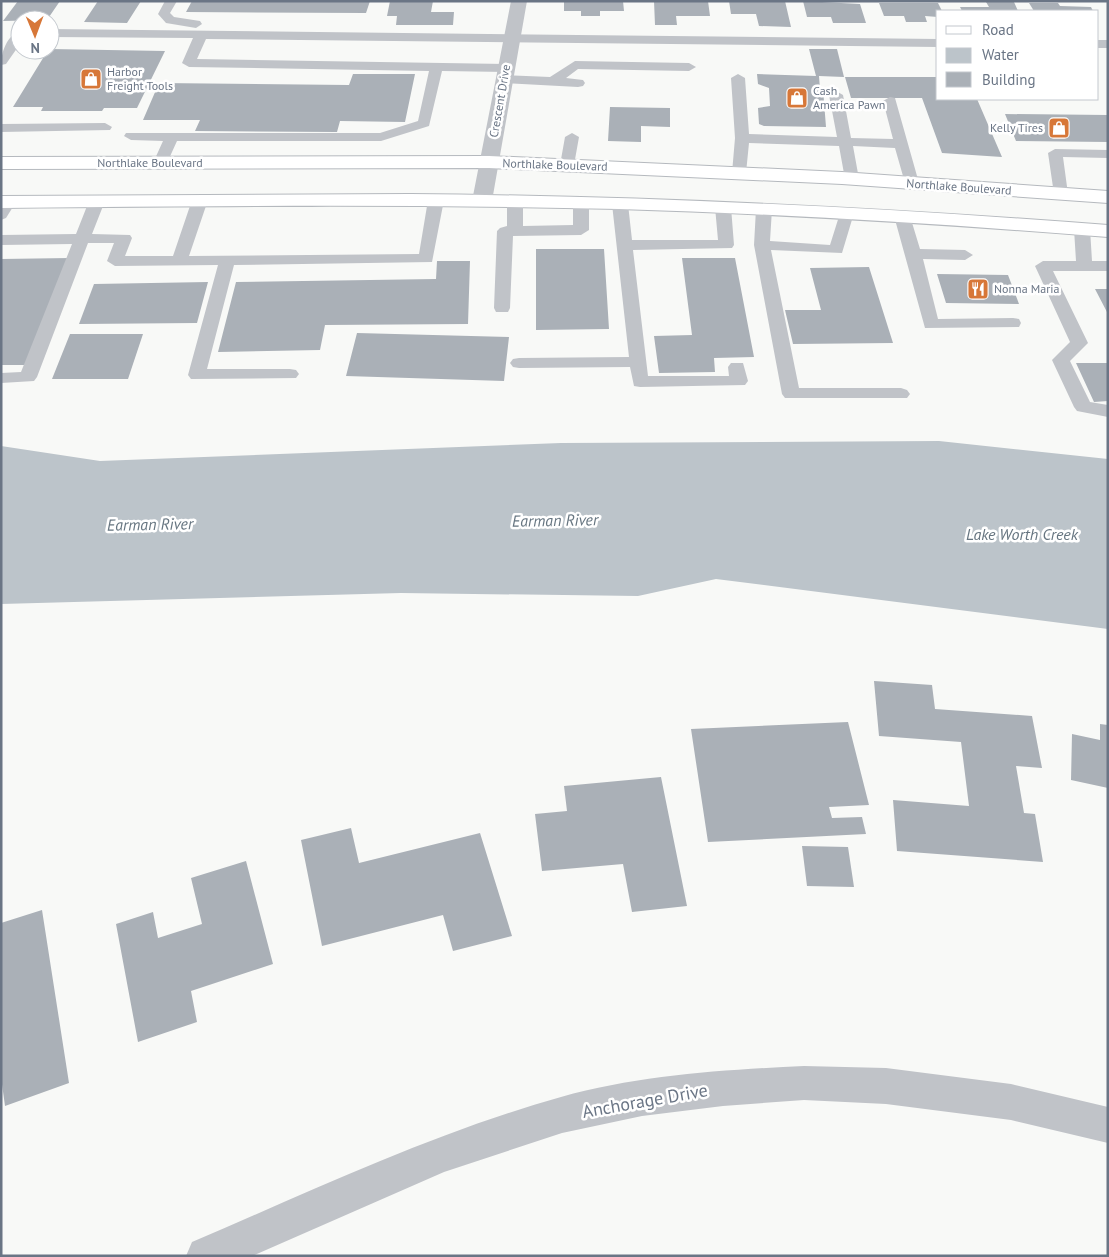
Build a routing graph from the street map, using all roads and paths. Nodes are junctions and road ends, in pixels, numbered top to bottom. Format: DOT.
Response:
graph roads {
  1 [pos="171,1"];
  2 [pos="519,1"];
  3 [pos="332,25"];
  4 [pos="60,33"];
  5 [pos="201,35"];
  6 [pos="512,40"];
  7 [pos="936,43"];
  8 [pos="10,49"];
  9 [pos="1,61"];
  10 [pos="436,67"];
  11 [pos="689,68"];
  12 [pos="505,74"];
  13 [pos="738,78"];
  14 [pos="554,81"];
  15 [pos="578,83"];
  16 [pos="836,95"];
  17 [pos="890,101"];
  18 [pos="105,127"];
  19 [pos="1,128"];
  20 [pos="131,136"];
  21 [pos="172,137"];
  22 [pos="364,137"];
  23 [pos="572,138"];
  24 [pos="742,138"];
  25 [pos="844,142"];
  26 [pos="900,144"];
  27 [pos="1108,154"];
  28 [pos="489,162"];
  29 [pos="357,163"];
  30 [pos="1,164"];
  31 [pos="160,164"];
  32 [pos="567,165"];
  33 [pos="739,173"];
  34 [pos="852,179"];
  35 [pos="912,183"];
  36 [pos="1061,194"];
  37 [pos="1108,197"];
  38 [pos="200,200"];
  39 [pos="436,200"];
  40 [pos="97,201"];
  41 [pos="482,201"];
  42 [pos="515,201"];
  43 [pos="581,202"];
  44 [pos="620,204"];
  45 [pos="3,206"];
  46 [pos="723,207"];
  47 [pos="764,209"];
  48 [pos="846,213"];
  49 [pos="902,216"];
  50 [pos="1082,229"];
  51 [pos="515,231"];
  52 [pos="1108,231"];
  53 [pos="83,239"];
  54 [pos="1,240"];
  55 [pos="625,245"];
  56 [pos="762,245"];
  57 [pos="914,254"];
  58 [pos="965,256"];
  59 [pos="180,260"];
  60 [pos="227,260"];
  61 [pos="1108,266"];
  62 [pos="1084,267"];
  63 [pos="502,308"];
  64 [pos="1013,323"];
  65 [pos="637,362"];
  66 [pos="519,363"];
  67 [pos="737,368"];
  68 [pos="290,374"];
  69 [pos="1,378"];
  70 [pos="901,394"];
  71 [pos="1108,411"];
  72 [pos="1108,1125"];
  73 [pos="206,1256"];
  1 -- 3 [label="lane"];
  2 -- 6 [label="street, Crescent Drive"];
  4 -- 5 [label="lane"];
  5 -- 6 [label="lane"];
  5 -- 10 [label="lane"];
  6 -- 7 [label="lane"];
  6 -- 12 [label="street, Crescent Drive"];
  8 -- 9 [label="lane"];
  10 -- 12 [label="lane"];
  10 -- 22 [label="lane"];
  11 -- 14 [label="lane"];
  12 -- 14 [label="lane"];
  12 -- 28 [label="street, Crescent Drive"];
  13 -- 24 [label="lane"];
  14 -- 15 [label="lane"];
  16 -- 25 [label="lane"];
  17 -- 26 [label="lane"];
  18 -- 19 [label="lane"];
  20 -- 21 [label="lane"];
  21 -- 22 [label="lane"];
  21 -- 31 [label="lane"];
  22 -- 29 [label="lane"];
  23 -- 32 [label="lane"];
  24 -- 25 [label="lane"];
  24 -- 33 [label="lane"];
  25 -- 26 [label="lane"];
  25 -- 34 [label="lane"];
  26 -- 35 [label="lane"];
  27 -- 36 [label="lane"];
  28 -- 29 [label="main road, Northlake Boulevard"];
  28 -- 32 [label="main road, Northlake Boulevard"];
  28 -- 41 [label="street, Crescent Drive"];
  29 -- 31 [label="main road, Northlake Boulevard"];
  30 -- 31 [label="main road, Northlake Boulevard"];
  32 -- 33 [label="main road, Northlake Boulevard"];
  33 -- 34 [label="main road, Northlake Boulevard"];
  34 -- 35 [label="main road, Northlake Boulevard"];
  35 -- 36 [label="main road, Northlake Boulevard"];
  36 -- 37 [label="main road, Northlake Boulevard"];
  38 -- 39 [label="main road"];
  38 -- 40 [label="main road"];
  38 -- 59 [label="lane"];
  39 -- 41 [label="main road"];
  39 -- 60 [label="lane"];
  40 -- 45 [label="main road"];
  40 -- 53 [label="lane"];
  41 -- 42 [label="main road"];
  42 -- 43 [label="main road"];
  42 -- 51 [label="lane"];
  43 -- 44 [label="main road"];
  43 -- 51 [label="lane"];
  44 -- 46 [label="main road"];
  44 -- 55 [label="lane"];
  46 -- 47 [label="main road"];
  46 -- 55 [label="lane"];
  47 -- 48 [label="main road"];
  47 -- 56 [label="lane"];
  48 -- 49 [label="main road"];
  48 -- 56 [label="lane"];
  49 -- 50 [label="main road"];
  49 -- 57 [label="lane"];
  50 -- 52 [label="main road"];
  50 -- 62 [label="lane"];
  51 -- 63 [label="lane"];
  53 -- 54 [label="lane"];
  53 -- 59 [label="lane"];
  53 -- 69 [label="lane"];
  55 -- 65 [label="lane"];
  56 -- 70 [label="lane"];
  57 -- 58 [label="lane"];
  57 -- 64 [label="lane"];
  59 -- 60 [label="lane"];
  60 -- 68 [label="lane"];
  61 -- 62 [label="lane"];
  62 -- 71 [label="lane"];
  65 -- 66 [label="lane"];
  65 -- 67 [label="lane"];
  72 -- 73 [label="street, Anchorage Drive"];
}
